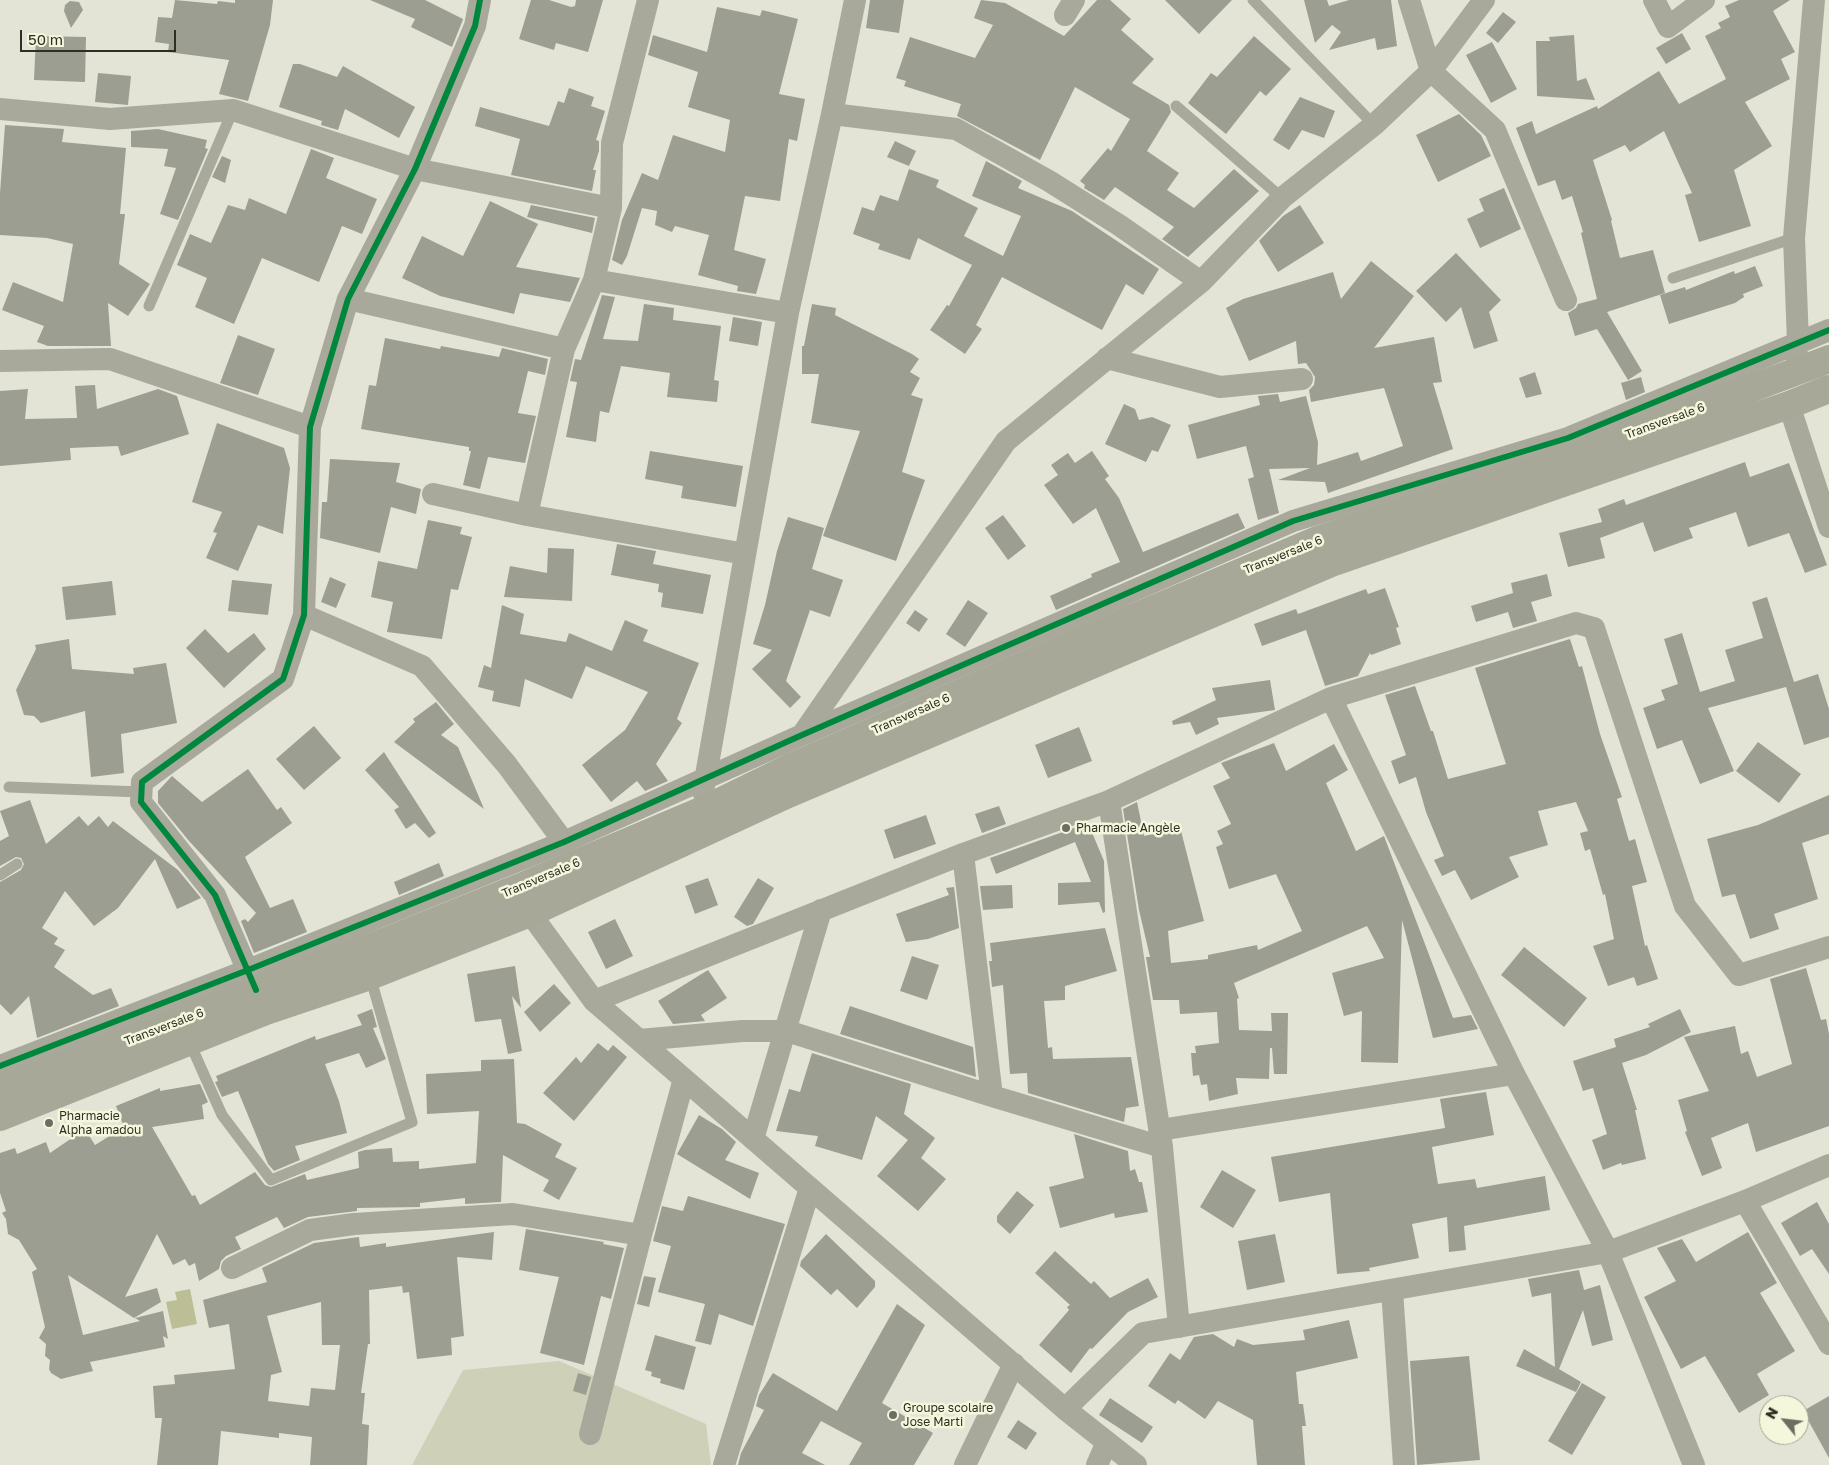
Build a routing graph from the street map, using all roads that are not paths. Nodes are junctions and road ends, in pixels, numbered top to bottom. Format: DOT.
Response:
graph roads {
  1 [pos="480,0"];
  2 [pos="648,0"];
  3 [pos="855,0"];
  4 [pos="1253,0"];
  5 [pos="1409,0"];
  6 [pos="1484,0"];
  7 [pos="1654,0"];
  8 [pos="1704,0"];
  9 [pos="1814,0"];
  10 [pos="1431,71"];
  11 [pos="1176,106"];
  12 [pos="0,109"];
  13 [pos="233,110"];
  14 [pos="832,114"];
  15 [pos="1374,125"];
  16 [pos="415,168"];
  17 [pos="1282,198"];
  18 [pos="611,208"];
  19 [pos="1794,238"];
  20 [pos="1673,278"];
  21 [pos="594,280"];
  22 [pos="1201,282"];
  23 [pos="348,299"];
  24 [pos="1566,300"];
  25 [pos="149,306"];
  26 [pos="788,313"];
  27 [pos="1829,330"];
  28 [pos="1798,342"];
  29 [pos="564,349"];
  30 [pos="1107,358"];
  31 [pos="1829,359"];
  32 [pos="0,361"];
  33 [pos="1794,373"];
  34 [pos="1302,378"];
  35 [pos="1829,389"];
  36 [pos="1789,405"];
  37 [pos="310,428"];
  38 [pos="1609,431"];
  39 [pos="433,494"];
  40 [pos="526,515"];
  41 [pos="1829,527"];
  42 [pos="745,554"];
  43 [pos="1114,612"];
  44 [pos="304,615"];
  45 [pos="1331,698"];
  46 [pos="802,735"];
  47 [pos="790,768"];
  48 [pos="704,780"];
  49 [pos="9,787"];
  50 [pos="141,792"];
  51 [pos="1109,801"];
  52 [pos="701,811"];
  53 [pos="564,842"];
  54 [pos="963,854"];
  55 [pos="526,858"];
  56 [pos="17,864"];
  57 [pos="0,875"];
  58 [pos="523,886"];
  59 [pos="821,910"];
  60 [pos="530,913"];
  61 [pos="384,929"];
  62 [pos="1829,947"];
  63 [pos="370,976"];
  64 [pos="252,980"];
  65 [pos="594,1001"];
  66 [pos="787,1030"];
  67 [pos="639,1040"];
  68 [pos="189,1041"];
  69 [pos="0,1066"];
  70 [pos="1514,1074"];
  71 [pos="684,1079"];
  72 [pos="0,1089"];
  73 [pos="992,1096"];
  74 [pos="0,1117"];
  75 [pos="1161,1138"];
  76 [pos="754,1139"];
  77 [pos="1829,1165"];
  78 [pos="810,1188"];
  79 [pos="1745,1201"];
  80 [pos="641,1234"];
  81 [pos="1608,1252"];
  82 [pos="232,1268"];
  83 [pos="1392,1290"];
  84 [pos="1179,1327"];
  85 [pos="1829,1344"];
  86 [pos="1014,1364"];
  87 [pos="1065,1409"];
  88 [pos="590,1434"];
  89 [pos="1107,1442"];
  90 [pos="724,1465"];
  91 [pos="965,1465"];
  92 [pos="1097,1465"];
  93 [pos="1136,1465"];
  94 [pos="1404,1465"];
  95 [pos="1694,1465"];
  1 -- 16 [label="street"];
  2 -- 18 [label="street"];
  3 -- 14 [label="street"];
  4 -- 15 [label="lane"];
  5 -- 10 [label="street"];
  6 -- 10 [label="street"];
  7 -- 8 [label="street"];
  9 -- 19 [label="street"];
  10 -- 15 [label="street"];
  10 -- 24 [label="street"];
  11 -- 17 [label="lane"];
  12 -- 13 [label="street"];
  13 -- 16 [label="street"];
  13 -- 25 [label="lane"];
  14 -- 22 [label="street"];
  14 -- 26 [label="street"];
  15 -- 17 [label="street"];
  16 -- 18 [label="street"];
  16 -- 23 [label="street"];
  17 -- 22 [label="street"];
  18 -- 21 [label="street"];
  19 -- 20 [label="lane"];
  19 -- 28 [label="street"];
  21 -- 26 [label="street"];
  21 -- 29 [label="street"];
  22 -- 30 [label="street"];
  23 -- 29 [label="street"];
  23 -- 37 [label="street"];
  26 -- 42 [label="street"];
  27 -- 28 [label="street"];
  28 -- 33 [label="street"];
  28 -- 38 [label="street"];
  29 -- 40 [label="street"];
  30 -- 34 [label="street"];
  30 -- 46 [label="street"];
  31 -- 33 [label="main road, Transversale 6"];
  32 -- 37 [label="street"];
  33 -- 38 [label="main road, Transversale 6"];
  35 -- 36 [label="main road, Transversale 6"];
  36 -- 41 [label="street"];
  36 -- 60 [label="main road, Transversale 6"];
  37 -- 44 [label="street"];
  38 -- 43 [label="main road, Transversale 6"];
  39 -- 40 [label="street"];
  40 -- 42 [label="street"];
  42 -- 48 [label="street"];
  43 -- 46 [label="street"];
  43 -- 47 [label="main road, Transversale 6"];
  44 -- 50 [label="street"];
  44 -- 53 [label="street"];
  45 -- 51 [label="street"];
  45 -- 62 [label="street"];
  45 -- 70 [label="street"];
  46 -- 47 [label="street"];
  46 -- 48 [label="street"];
  47 -- 52 [label="main road, Transversale 6"];
  48 -- 52 [label="street"];
  48 -- 53 [label="street"];
  49 -- 50 [label="lane"];
  50 -- 64 [label="street"];
  51 -- 54 [label="street"];
  51 -- 75 [label="street"];
  52 -- 58 [label="main road, Transversale 6"];
  53 -- 55 [label="street"];
  54 -- 59 [label="street"];
  54 -- 73 [label="street"];
  55 -- 58 [label="street"];
  55 -- 61 [label="street"];
  56 -- 57 [label="lane"];
  58 -- 60 [label="street"];
  58 -- 61 [label="main road, Transversale 6"];
  59 -- 65 [label="street"];
  59 -- 66 [label="street"];
  60 -- 63 [label="main road, Transversale 6"];
  60 -- 65 [label="street"];
  61 -- 64 [label="main road, Transversale 6"];
  63 -- 68 [label="main road, Transversale 6"];
  63 -- 68 [label="lane"];
  64 -- 69 [label="street"];
  64 -- 72 [label="main road, Transversale 6"];
  65 -- 67 [label="street"];
  66 -- 67 [label="street"];
  66 -- 73 [label="street"];
  66 -- 76 [label="street"];
  67 -- 71 [label="street"];
  68 -- 74 [label="main road, Transversale 6"];
  70 -- 75 [label="street"];
  70 -- 81 [label="street"];
  71 -- 76 [label="street"];
  71 -- 80 [label="street"];
  73 -- 75 [label="street"];
  75 -- 84 [label="street"];
  76 -- 78 [label="street"];
  77 -- 79 [label="street"];
  78 -- 86 [label="street"];
  78 -- 90 [label="street"];
  79 -- 81 [label="street"];
  79 -- 85 [label="street"];
  80 -- 82 [label="street"];
  80 -- 88 [label="street"];
  81 -- 83 [label="street"];
  81 -- 95 [label="street"];
  83 -- 84 [label="street"];
  83 -- 94 [label="street"];
  84 -- 87 [label="street"];
  86 -- 87 [label="street"];
  86 -- 91 [label="street"];
  87 -- 89 [label="street"];
  89 -- 92 [label="street"];
  89 -- 93 [label="street"];
}
